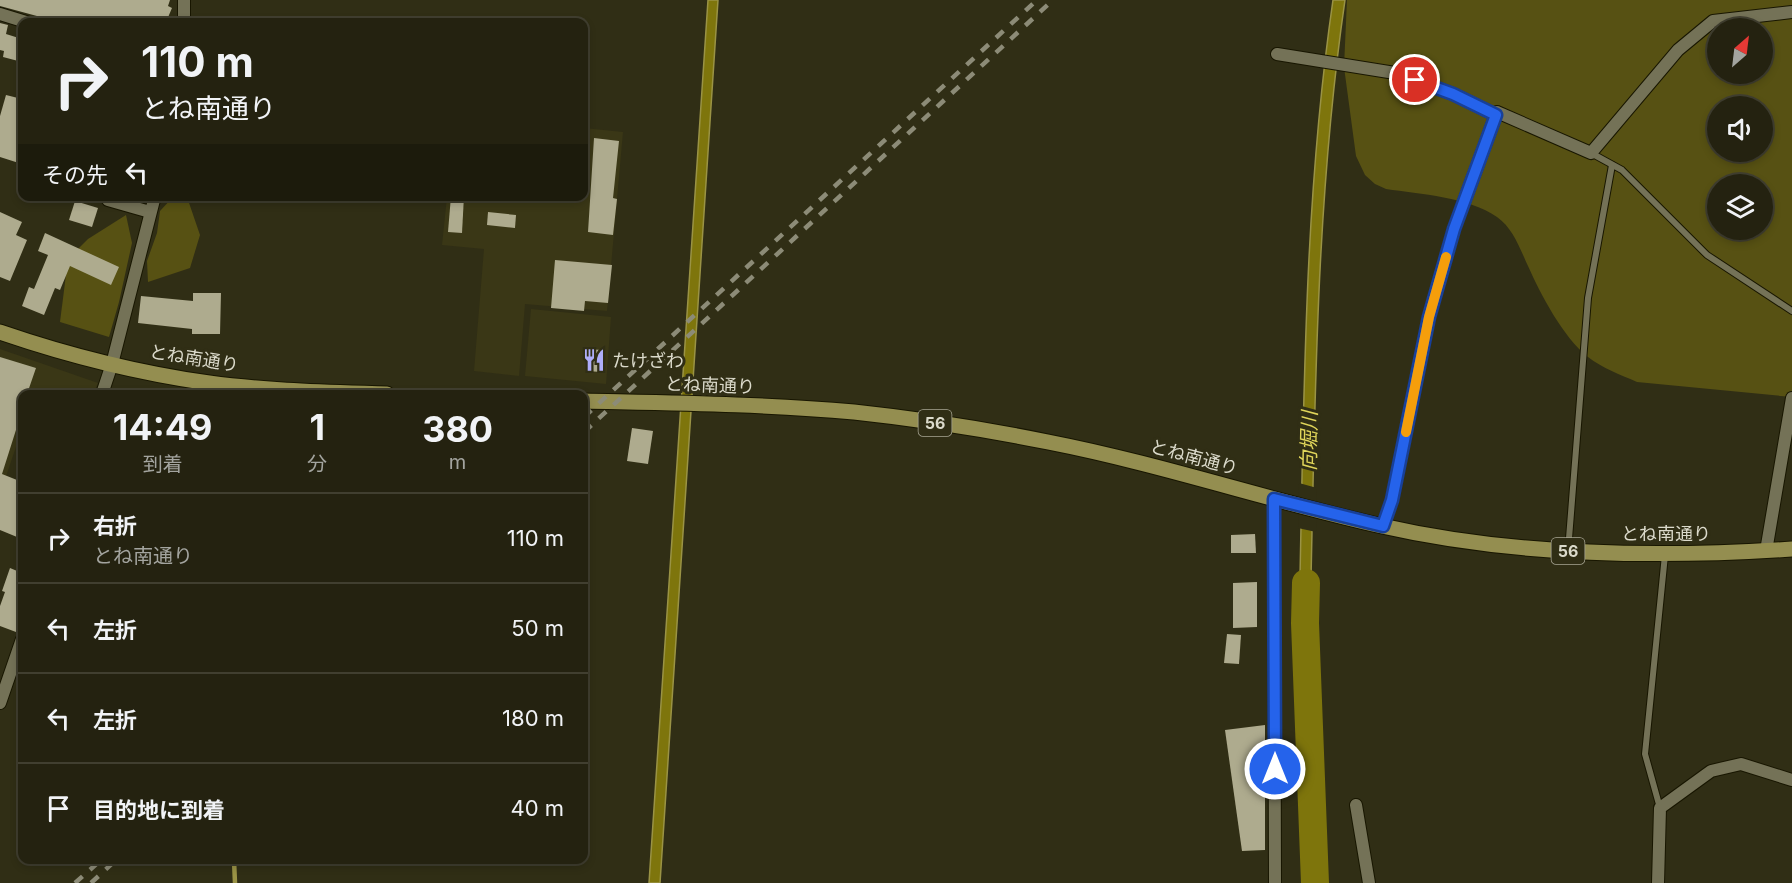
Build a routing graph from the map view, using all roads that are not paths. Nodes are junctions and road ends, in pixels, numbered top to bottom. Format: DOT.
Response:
graph roads {
  1 [pos="184,0"];
  2 [pos="1792,12"];
  3 [pos="0,14"];
  4 [pos="184,18"];
  5 [pos="18,20"];
  6 [pos="1277,54"];
  7 [pos="1496,115"];
  8 [pos="1591,153"];
  9 [pos="1612,165"];
  10 [pos="112,201"];
  11 [pos="153,201"];
  12 [pos="150,212"];
  13 [pos="1792,311"];
  14 [pos="0,332"];
  15 [pos="112,364"];
  16 [pos="103,390"];
  17 [pos="278,390"];
  18 [pos="1792,398"];
  19 [pos="588,401"];
  20 [pos="1276,499"];
  21 [pos="1383,526"];
  22 [pos="1792,549"];
  23 [pos="1568,551"];
  24 [pos="1766,551"];
  25 [pos="1665,554"];
  26 [pos="18,651"];
  27 [pos="0,703"];
  28 [pos="1792,780"];
  29 [pos="1356,805"];
  30 [pos="1660,808"];
  31 [pos="1275,883"];
  32 [pos="1369,883"];
  33 [pos="1658,883"];
  1 -- 4 [label="street"];
  2 -- 8 [label="street"];
  3 -- 5 [label="street"];
  6 -- 7 [label="street"];
  7 -- 8 [label="street"];
  7 -- 21 [label="street"];
  8 -- 9 [label="lane"];
  9 -- 13 [label="lane"];
  9 -- 23 [label="lane"];
  10 -- 12 [label="street"];
  11 -- 12 [label="street"];
  12 -- 15 [label="street"];
  14 -- 15 [label="main road, とね南通り"];
  15 -- 16 [label="street"];
  15 -- 17 [label="main road, とね南通り"];
  18 -- 24 [label="street"];
  19 -- 20 [label="main road, とね南通り / 56"];
  20 -- 21 [label="main road, とね南通り / 56"];
  20 -- 31 [label="street"];
  21 -- 23 [label="main road, とね南通り / 56"];
  22 -- 24 [label="main road, とね南通り / 56"];
  23 -- 25 [label="main road, とね南通り / 56"];
  24 -- 25 [label="main road, とね南通り / 56"];
  25 -- 30 [label="lane"];
  26 -- 27 [label="street"];
  28 -- 30 [label="street"];
  29 -- 32 [label="street"];
  30 -- 33 [label="street"];
}
